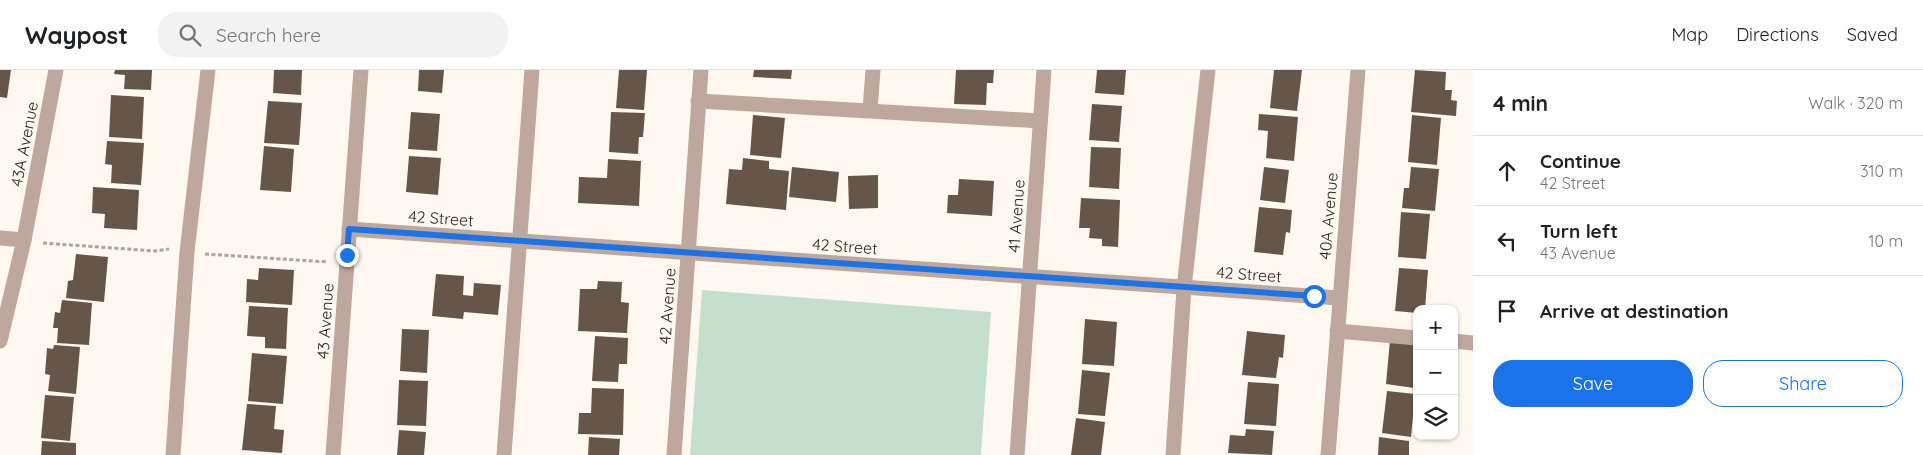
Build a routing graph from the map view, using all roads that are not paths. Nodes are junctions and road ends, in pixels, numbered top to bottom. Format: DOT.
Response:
graph roads {
  1 [pos="56,70"];
  2 [pos="208,70"];
  3 [pos="361,70"];
  4 [pos="532,70"];
  5 [pos="700,70"];
  6 [pos="873,70"];
  7 [pos="1044,70"];
  8 [pos="1208,70"];
  9 [pos="1358,70"];
  10 [pos="698,101"];
  11 [pos="870,110"];
  12 [pos="1040,121"];
  13 [pos="349,229"];
  14 [pos="0,238"];
  15 [pos="24,240"];
  16 [pos="518,241"];
  17 [pos="688,253"];
  18 [pos="1029,276"];
  19 [pos="1184,288"];
  20 [pos="1339,298"];
  21 [pos="1337,331"];
  22 [pos="1413,338"];
  23 [pos="0,341"];
  24 [pos="1458,341"];
  25 [pos="1473,343"];
  26 [pos="173,455"];
  27 [pos="333,455"];
  28 [pos="504,455"];
  29 [pos="674,455"];
  30 [pos="1017,455"];
  31 [pos="1173,455"];
  32 [pos="1328,455"];
  1 -- 15 [label="street, 43A Avenue"];
  2 -- 26 [label="street"];
  3 -- 13 [label="street, 43 Avenue"];
  4 -- 16 [label="street"];
  5 -- 10 [label="street, 42 Avenue"];
  6 -- 11 [label="street"];
  7 -- 12 [label="street, 41 Avenue"];
  8 -- 19 [label="street"];
  9 -- 20 [label="street, 40A Avenue"];
  10 -- 11 [label="street"];
  10 -- 17 [label="street, 42 Avenue"];
  11 -- 12 [label="street"];
  12 -- 18 [label="street, 41 Avenue"];
  13 -- 16 [label="street, 42 Street"];
  13 -- 27 [label="street, 43 Avenue"];
  14 -- 15 [label="street"];
  15 -- 23 [label="street, 43A Avenue"];
  16 -- 17 [label="street, 42 Street"];
  16 -- 28 [label="street"];
  17 -- 18 [label="street, 42 Street"];
  17 -- 29 [label="street, 42 Avenue"];
  18 -- 19 [label="street, 42 Street"];
  18 -- 30 [label="street, 41 Avenue"];
  19 -- 20 [label="street, 42 Street"];
  19 -- 31 [label="street"];
  20 -- 21 [label="street, 40A Avenue"];
  21 -- 22 [label="street"];
  21 -- 32 [label="street, 40A Avenue"];
  24 -- 25 [label="street"];
}
